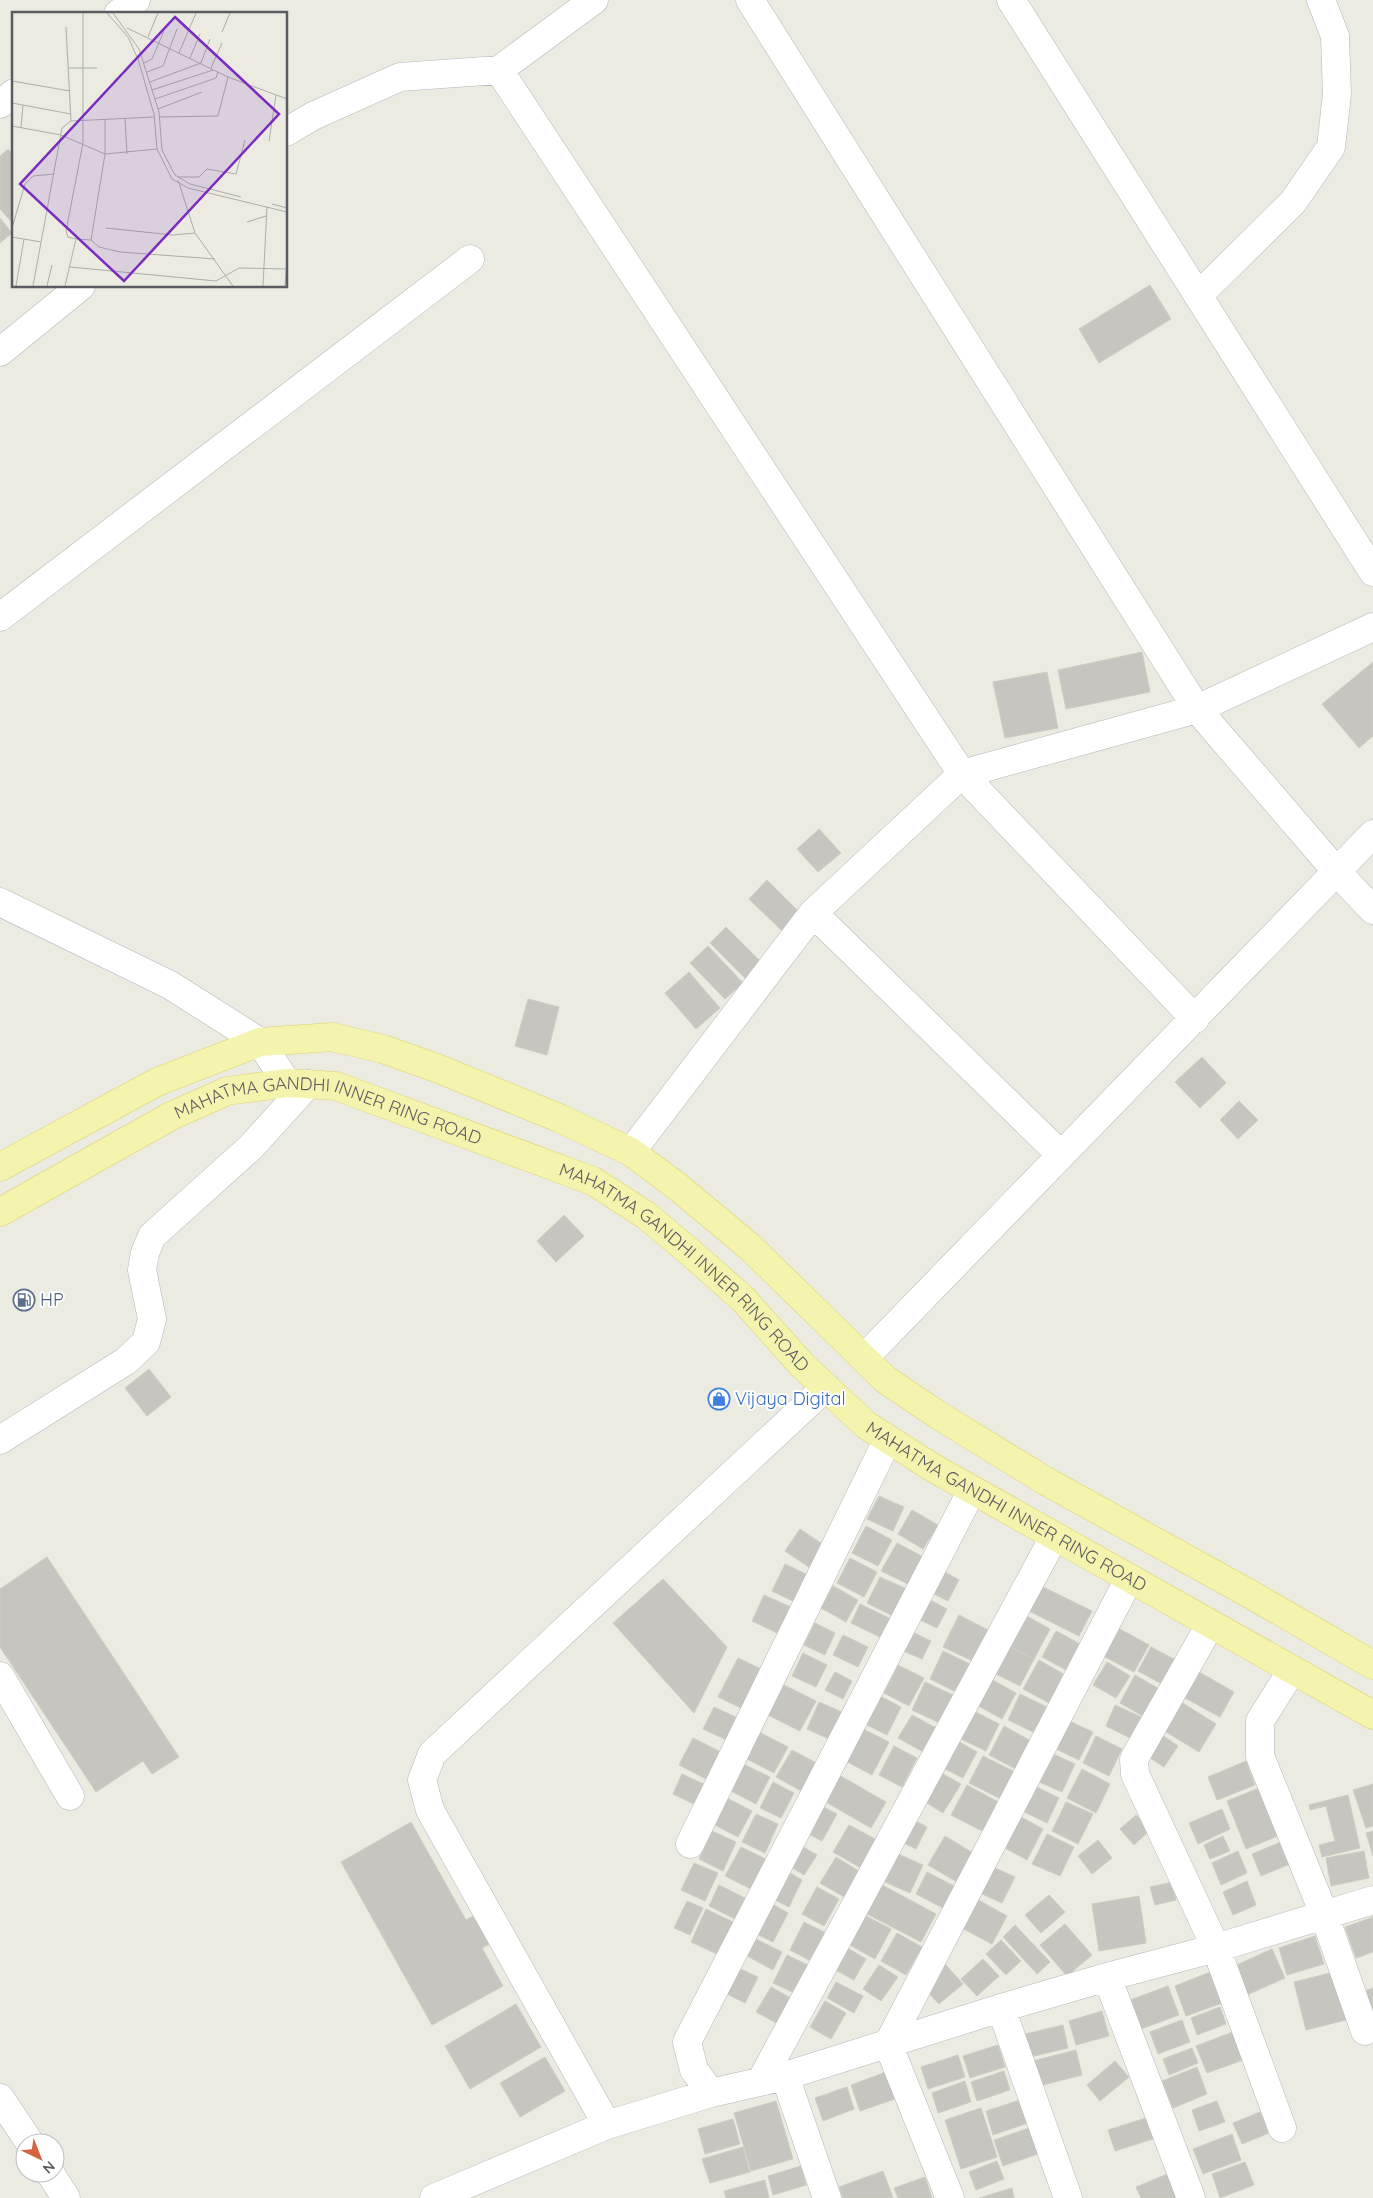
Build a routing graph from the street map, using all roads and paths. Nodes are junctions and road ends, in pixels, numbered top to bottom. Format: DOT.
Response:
graph roads {
  1 [pos="136,0"];
  2 [pos="594,0"];
  3 [pos="750,0"];
  4 [pos="1011,0"];
  5 [pos="1321,0"];
  6 [pos="121,12"];
  7 [pos="499,70"];
  8 [pos="12,95"];
  9 [pos="0,104"];
  10 [pos="288,131"];
  11 [pos="470,259"];
  12 [pos="79,288"];
  13 [pos="1198,296"];
  14 [pos="0,352"];
  15 [pos="1373,572"];
  16 [pos="0,617"];
  17 [pos="1373,627"];
  18 [pos="1197,709"];
  19 [pos="962,774"];
  20 [pos="1373,834"];
  21 [pos="1337,872"];
  22 [pos="0,902"];
  23 [pos="1373,910"];
  24 [pos="813,913"];
  25 [pos="1195,1019"];
  26 [pos="260,1042"];
  27 [pos="297,1083"];
  28 [pos="631,1152"];
  29 [pos="1061,1155"];
  30 [pos="0,1167"];
  31 [pos="0,1212"];
  32 [pos="864,1358"];
  33 [pos="826,1388"];
  34 [pos="888,1439"];
  35 [pos="0,1440"];
  36 [pos="972,1490"];
  37 [pos="1054,1537"];
  38 [pos="1129,1579"];
  39 [pos="1210,1624"];
  40 [pos="1373,1665"];
  41 [pos="1292,1670"];
  42 [pos="0,1676"];
  43 [pos="1373,1715"];
  44 [pos="70,1796"];
  45 [pos="690,1844"];
  46 [pos="1373,1900"];
  47 [pos="1324,1914"];
  48 [pos="1216,1948"];
  49 [pos="1107,1976"];
  50 [pos="1001,2008"];
  51 [pos="1365,2031"];
  52 [pos="888,2044"];
  53 [pos="773,2078"];
  54 [pos="711,2092"];
  55 [pos="0,2098"];
  56 [pos="607,2125"];
  57 [pos="1282,2128"];
  58 [pos="23,2133"];
  59 [pos="56,2183"];
  60 [pos="66,2198"];
  61 [pos="434,2198"];
  62 [pos="827,2198"];
  63 [pos="950,2198"];
  64 [pos="1068,2198"];
  65 [pos="1190,2198"];
  1 -- 6 [label="street"];
  2 -- 7 [label="street"];
  3 -- 18 [label="street"];
  4 -- 13 [label="street"];
  5 -- 13 [label="street"];
  7 -- 10 [label="street"];
  7 -- 19 [label="street"];
  8 -- 9 [label="street"];
  11 -- 16 [label="street"];
  12 -- 14 [label="street"];
  13 -- 15 [label="street"];
  17 -- 18 [label="street"];
  18 -- 19 [label="street"];
  18 -- 21 [label="street"];
  19 -- 24 [label="street"];
  19 -- 25 [label="street"];
  20 -- 21 [label="street"];
  21 -- 23 [label="street"];
  21 -- 25 [label="street"];
  22 -- 26 [label="street"];
  24 -- 28 [label="street"];
  24 -- 29 [label="street"];
  25 -- 29 [label="street"];
  26 -- 27 [label="street"];
  26 -- 28 [label="main road"];
  26 -- 30 [label="main road"];
  27 -- 31 [label="main road, MAHATMA GANDHI INNER RING ROAD"];
  27 -- 33 [label="main road, MAHATMA GANDHI INNER RING ROAD"];
  27 -- 35 [label="street"];
  28 -- 32 [label="main road"];
  29 -- 32 [label="street"];
  32 -- 40 [label="main road"];
  33 -- 34 [label="main road, MAHATMA GANDHI INNER RING ROAD"];
  33 -- 56 [label="street"];
  34 -- 36 [label="main road, MAHATMA GANDHI INNER RING ROAD"];
  34 -- 45 [label="street"];
  36 -- 37 [label="main road, MAHATMA GANDHI INNER RING ROAD"];
  36 -- 54 [label="street"];
  37 -- 38 [label="main road, MAHATMA GANDHI INNER RING ROAD"];
  37 -- 53 [label="street"];
  38 -- 39 [label="main road, MAHATMA GANDHI INNER RING ROAD"];
  38 -- 52 [label="street"];
  39 -- 41 [label="main road, MAHATMA GANDHI INNER RING ROAD"];
  39 -- 48 [label="street"];
  41 -- 43 [label="main road, MAHATMA GANDHI INNER RING ROAD"];
  41 -- 47 [label="street"];
  42 -- 44 [label="street"];
  46 -- 47 [label="street"];
  47 -- 48 [label="street"];
  47 -- 51 [label="street"];
  48 -- 49 [label="street"];
  48 -- 57 [label="street"];
  49 -- 50 [label="street"];
  49 -- 65 [label="street"];
  50 -- 52 [label="street"];
  50 -- 64 [label="street"];
  52 -- 53 [label="street"];
  52 -- 63 [label="street"];
  53 -- 54 [label="street"];
  53 -- 62 [label="street"];
  54 -- 56 [label="street"];
  55 -- 58 [label="street"];
  56 -- 61 [label="street"];
  59 -- 60 [label="street"];
}
